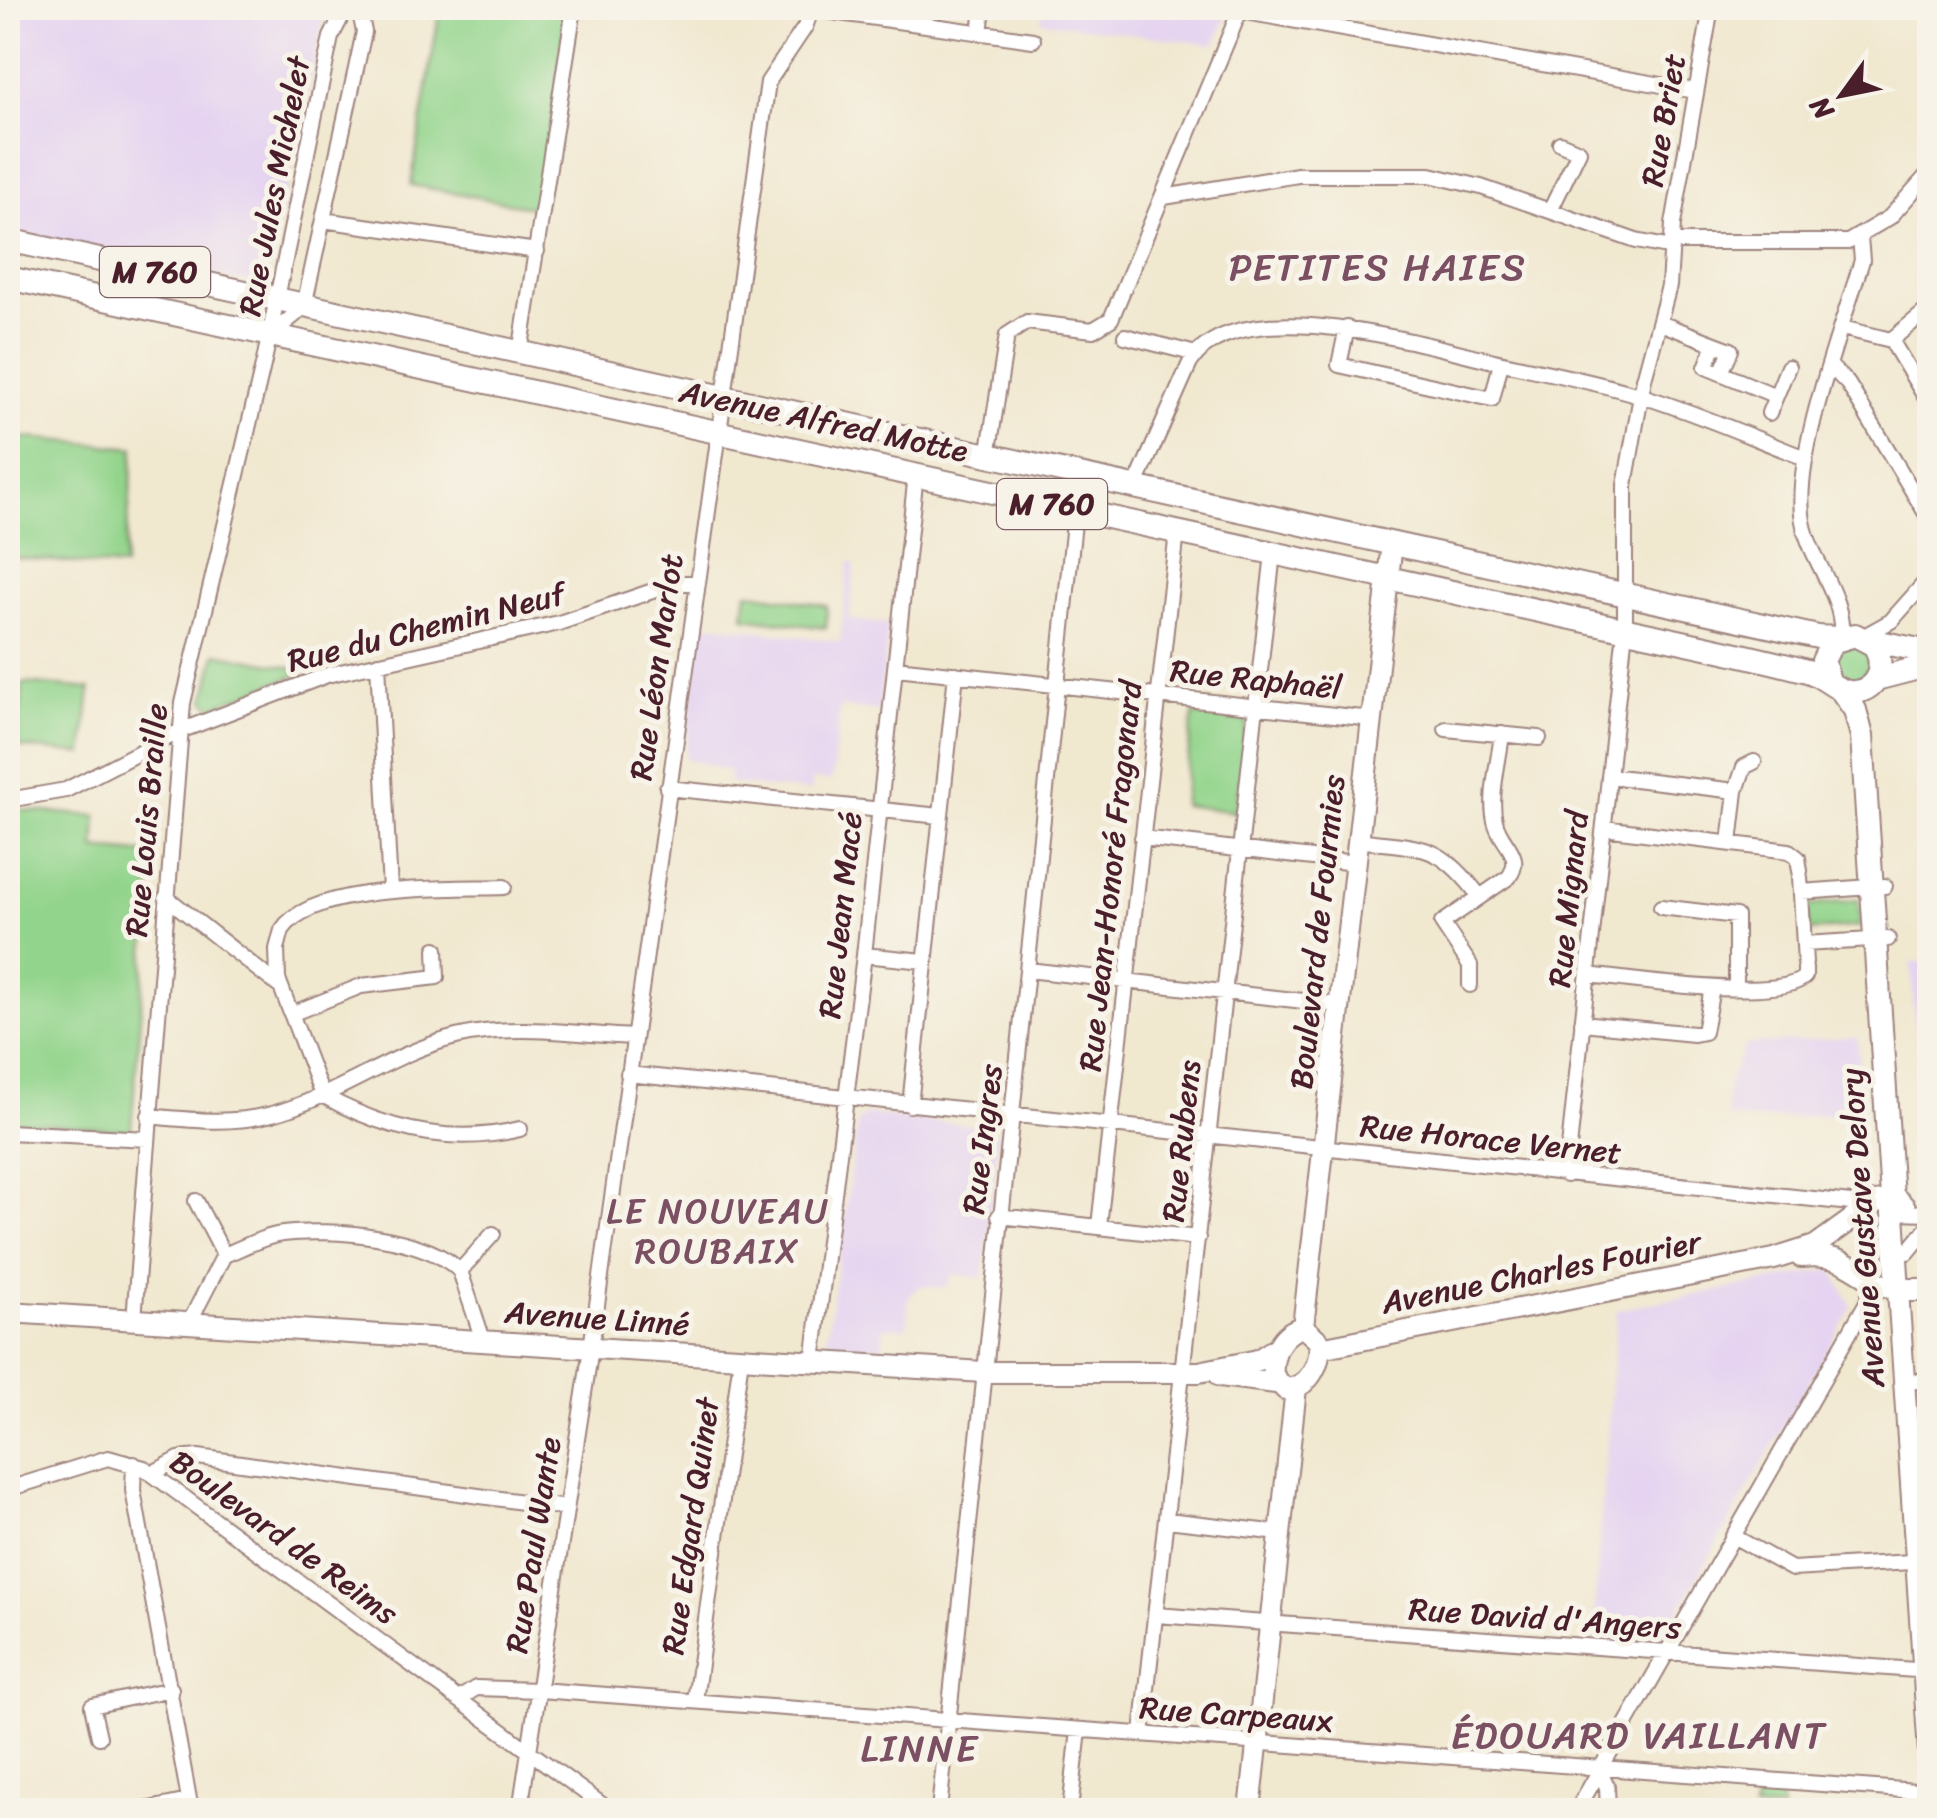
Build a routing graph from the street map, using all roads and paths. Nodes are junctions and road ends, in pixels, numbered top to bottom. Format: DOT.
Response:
graph roads {
  1 [pos="346,8"];
  2 [pos="359,8"];
  3 [pos="811,8"];
  4 [pos="983,8"];
  5 [pos="1711,8"];
  6 [pos="578,10"];
  7 [pos="1241,10"];
  8 [pos="980,33"];
  9 [pos="1033,40"];
  10 [pos="1696,91"];
  11 [pos="1560,142"];
  12 [pos="1930,172"];
  13 [pos="1164,197"];
  14 [pos="1550,211"];
  15 [pos="323,220"];
  16 [pos="1860,238"];
  17 [pos="8,240"];
  18 [pos="1672,245"];
  19 [pos="537,251"];
  20 [pos="8,278"];
  21 [pos="274,298"];
  22 [pos="303,304"];
  23 [pos="1930,308"];
  24 [pos="1660,323"];
  25 [pos="1346,328"];
  26 [pos="1842,328"];
  27 [pos="270,335"];
  28 [pos="1125,336"];
  29 [pos="1891,340"];
  30 [pos="520,353"];
  31 [pos="1196,354"];
  32 [pos="1501,363"];
  33 [pos="1788,367"];
  34 [pos="1831,367"];
  35 [pos="1642,396"];
  36 [pos="1776,396"];
  37 [pos="722,398"];
  38 [pos="1930,405"];
  39 [pos="1769,414"];
  40 [pos="717,430"];
  41 [pos="988,456"];
  42 [pos="1805,458"];
  43 [pos="916,474"];
  44 [pos="1079,475"];
  45 [pos="1135,487"];
  46 [pos="1074,509"];
  47 [pos="1930,520"];
  48 [pos="1177,532"];
  49 [pos="1392,543"];
  50 [pos="1273,553"];
  51 [pos="1930,577"];
  52 [pos="1387,578"];
  53 [pos="696,583"];
  54 [pos="1625,592"];
  55 [pos="1903,607"];
  56 [pos="1625,630"];
  57 [pos="1865,652"];
  58 [pos="1925,656"];
  59 [pos="378,663"];
  60 [pos="896,668"];
  61 [pos="956,674"];
  62 [pos="1056,685"];
  63 [pos="1835,686"];
  64 [pos="1158,696"];
  65 [pos="1256,706"];
  66 [pos="1372,719"];
  67 [pos="1446,729"];
  68 [pos="180,731"];
  69 [pos="1502,734"];
  70 [pos="1539,738"];
  71 [pos="1754,762"];
  72 [pos="1609,776"];
  73 [pos="667,788"];
  74 [pos="1736,791"];
  75 [pos="8,800"];
  76 [pos="879,811"];
  77 [pos="940,816"];
  78 [pos="1604,828"];
  79 [pos="1142,838"];
  80 [pos="1358,840"];
  81 [pos="1730,843"];
  82 [pos="1241,849"];
  83 [pos="1355,863"];
  84 [pos="1800,880"];
  85 [pos="1878,886"];
  86 [pos="504,887"];
  87 [pos="390,890"];
  88 [pos="166,897"];
  89 [pos="1480,897"];
  90 [pos="1661,907"];
  91 [pos="1882,939"];
  92 [pos="1804,944"];
  93 [pos="436,950"];
  94 [pos="864,955"];
  95 [pos="924,960"];
  96 [pos="1028,970"];
  97 [pos="1588,975"];
  98 [pos="1126,981"];
  99 [pos="1470,985"];
  100 [pos="280,986"];
  101 [pos="1712,988"];
  102 [pos="1736,988"];
  103 [pos="1225,992"];
  104 [pos="1340,1005"];
  105 [pos="291,1014"];
  106 [pos="1582,1022"];
  107 [pos="633,1037"];
  108 [pos="628,1074"];
  109 [pos="322,1094"];
  110 [pos="846,1098"];
  111 [pos="910,1105"];
  112 [pos="149,1116"];
  113 [pos="1014,1117"];
  114 [pos="1110,1126"];
  115 [pos="520,1129"];
  116 [pos="8,1132"];
  117 [pos="1210,1137"];
  118 [pos="148,1139"];
  119 [pos="1324,1148"];
  120 [pos="1566,1175"];
  121 [pos="196,1201"];
  122 [pos="1900,1208"];
  123 [pos="999,1216"];
  124 [pos="1930,1225"];
  125 [pos="1099,1226"];
  126 [pos="493,1234"];
  127 [pos="1198,1238"];
  128 [pos="1908,1252"];
  129 [pos="224,1255"];
  130 [pos="1774,1259"];
  131 [pos="460,1271"];
  132 [pos="1872,1282"];
  133 [pos="1913,1290"];
  134 [pos="8,1312"];
  135 [pos="134,1319"];
  136 [pos="189,1323"];
  137 [pos="1304,1327"];
  138 [pos="483,1340"];
  139 [pos="1278,1347"];
  140 [pos="591,1348"];
  141 [pos="1320,1348"];
  142 [pos="741,1358"];
  143 [pos="813,1361"];
  144 [pos="984,1372"];
  145 [pos="1184,1373"];
  146 [pos="1917,1381"];
  147 [pos="1286,1386"];
  148 [pos="134,1464"];
  149 [pos="154,1473"];
  150 [pos="8,1489"];
  151 [pos="566,1508"];
  152 [pos="1167,1520"];
  153 [pos="1280,1533"];
  154 [pos="1734,1536"];
  155 [pos="1925,1565"];
  156 [pos="1156,1615"];
  157 [pos="1270,1625"];
  158 [pos="1666,1655"];
  159 [pos="1926,1671"];
  160 [pos="170,1689"];
  161 [pos="539,1690"];
  162 [pos="459,1699"];
  163 [pos="696,1701"];
  164 [pos="949,1720"];
  165 [pos="1079,1730"];
  166 [pos="1142,1734"];
  167 [pos="99,1737"];
  168 [pos="1257,1743"];
  169 [pos="530,1752"];
  170 [pos="1930,1768"];
  171 [pos="1599,1770"];
  172 [pos="1930,1792"];
  173 [pos="190,1806"];
  174 [pos="144,1810"];
  175 [pos="520,1810"];
  176 [pos="608,1810"];
  177 [pos="939,1810"];
  178 [pos="1070,1810"];
  179 [pos="1252,1810"];
  180 [pos="1577,1810"];
  181 [pos="1608,1810"];
  1 -- 21 [label="street, Rue Jules Michelet"];
  2 -- 15 [label="street, Rue Jules Michelet"];
  3 -- 8 [label="street"];
  3 -- 37 [label="street, Rue Léon Marlot"];
  4 -- 8 [label="street"];
  5 -- 10 [label="street, Rue Briet"];
  6 -- 19 [label="street"];
  7 -- 10 [label="street"];
  7 -- 13 [label="street"];
  8 -- 9 [label="street"];
  10 -- 18 [label="street, Rue Briet"];
  11 -- 14 [label="street"];
  12 -- 16 [label="street"];
  13 -- 14 [label="street"];
  13 -- 41 [label="street"];
  14 -- 18 [label="street"];
  15 -- 19 [label="street"];
  15 -- 22 [label="street, Rue Jules Michelet"];
  16 -- 18 [label="street"];
  16 -- 26 [label="street"];
  17 -- 21 [label="main road, Avenue Alfred Motte / M 760"];
  18 -- 24 [label="street, Rue Briet"];
  19 -- 30 [label="street"];
  20 -- 27 [label="main road, Avenue Alfred Motte / M 760"];
  21 -- 22 [label="main road, Avenue Alfred Motte / M 760"];
  21 -- 27 [label="street, Rue Jules Michelet"];
  22 -- 27 [label="street, Rue Jules Michelet"];
  22 -- 30 [label="main road, Avenue Alfred Motte / M 760"];
  23 -- 29 [label="street"];
  24 -- 35 [label="street, Rue Briet"];
  24 -- 36 [label="street"];
  25 -- 31 [label="street"];
  25 -- 32 [label="street"];
  25 -- 32 [label="street"];
  26 -- 29 [label="street"];
  26 -- 34 [label="street"];
  27 -- 40 [label="main road, Avenue Alfred Motte / M 760"];
  27 -- 68 [label="street, Rue Louis Braille"];
  28 -- 31 [label="street"];
  29 -- 38 [label="street"];
  30 -- 37 [label="main road, Avenue Alfred Motte / M 760"];
  31 -- 45 [label="street"];
  32 -- 35 [label="street"];
  33 -- 36 [label="street"];
  34 -- 42 [label="street"];
  34 -- 47 [label="street"];
  35 -- 42 [label="street"];
  35 -- 54 [label="street, Rue Briet"];
  36 -- 39 [label="street"];
  37 -- 40 [label="street, Rue Léon Marlot"];
  37 -- 41 [label="main road, Avenue Alfred Motte / M 760"];
  40 -- 43 [label="main road, Avenue Alfred Motte / M 760"];
  40 -- 53 [label="street, Rue Léon Marlot"];
  41 -- 44 [label="main road, Avenue Alfred Motte / M 760"];
  42 -- 57 [label="street"];
  43 -- 46 [label="main road, Avenue Alfred Motte / M 760"];
  43 -- 60 [label="street, Rue Jean Macé"];
  44 -- 45 [label="main road, Avenue Alfred Motte / M 760"];
  44 -- 46 [label="street, Rue Ingres"];
  45 -- 49 [label="main road, Avenue Alfred Motte / M 760"];
  46 -- 48 [label="main road, Avenue Alfred Motte / M 760"];
  46 -- 62 [label="street, Rue Ingres"];
  48 -- 50 [label="main road, Avenue Alfred Motte / M 760"];
  48 -- 64 [label="street, Rue Jean-Honoré Fragonard"];
  49 -- 52 [label="street, Boulevard de Fourmies"];
  49 -- 54 [label="main road, Avenue Alfred Motte / M 760"];
  50 -- 52 [label="main road, Avenue Alfred Motte / M 760"];
  50 -- 65 [label="street, Rue Rubens"];
  51 -- 55 [label="street"];
  52 -- 56 [label="main road, Avenue Alfred Motte / M 760"];
  52 -- 66 [label="street, Boulevard de Fourmies"];
  53 -- 59 [label="street, Rue du Chemin Neuf"];
  53 -- 73 [label="street, Rue Léon Marlot"];
  54 -- 56 [label="street"];
  54 -- 57 [label="main road, Avenue Alfred Motte / M 760"];
  55 -- 57 [label="street"];
  55 -- 58 [label="street"];
  56 -- 63 [label="main road, Avenue Alfred Motte / M 760"];
  56 -- 72 [label="street, Rue Mignard"];
  57 -- 58 [label="main road"];
  57 -- 58 [label="main road, Avenue Alfred Motte"];
  57 -- 63 [label="main road"];
  57 -- 63 [label="main road"];
  57 -- 85 [label="main road, Avenue Gustave Delory"];
  59 -- 68 [label="street, Rue du Chemin Neuf"];
  59 -- 87 [label="street"];
  60 -- 61 [label="street, Rue Raphaël"];
  60 -- 76 [label="street, Rue Jean Macé"];
  61 -- 62 [label="street, Rue Raphaël"];
  61 -- 77 [label="street"];
  62 -- 64 [label="street, Rue Raphaël"];
  62 -- 96 [label="street, Rue Ingres"];
  63 -- 85 [label="main road, Avenue Gustave Delory"];
  64 -- 65 [label="street, Rue Raphaël"];
  64 -- 79 [label="street, Rue Jean-Honoré Fragonard"];
  65 -- 66 [label="street, Rue Raphaël"];
  65 -- 82 [label="street, Rue Rubens"];
  66 -- 80 [label="street, Boulevard de Fourmies"];
  67 -- 69 [label="street"];
  68 -- 75 [label="street, Rue du Chemin Neuf"];
  68 -- 88 [label="street, Rue Louis Braille"];
  69 -- 70 [label="street"];
  69 -- 89 [label="street"];
  71 -- 74 [label="street"];
  72 -- 74 [label="street"];
  72 -- 78 [label="street, Rue Mignard"];
  73 -- 76 [label="street"];
  73 -- 107 [label="street, Rue Léon Marlot"];
  74 -- 81 [label="street"];
  76 -- 77 [label="street"];
  76 -- 94 [label="street, Rue Jean Macé"];
  77 -- 95 [label="street"];
  78 -- 81 [label="street"];
  78 -- 97 [label="street, Rue Mignard"];
  79 -- 82 [label="street"];
  79 -- 98 [label="street, Rue Jean-Honoré Fragonard"];
  80 -- 83 [label="street, Boulevard de Fourmies"];
  80 -- 89 [label="street"];
  81 -- 84 [label="street"];
  82 -- 83 [label="street"];
  82 -- 103 [label="street, Rue Rubens"];
  83 -- 104 [label="street, Boulevard de Fourmies"];
  84 -- 85 [label="street"];
  84 -- 92 [label="street"];
  85 -- 91 [label="main road, Avenue Gustave Delory"];
  86 -- 87 [label="street"];
  87 -- 100 [label="street"];
  88 -- 100 [label="street"];
  88 -- 112 [label="street, Rue Louis Braille"];
  89 -- 99 [label="street"];
  90 -- 102 [label="street"];
  91 -- 92 [label="street"];
  91 -- 122 [label="main road, Avenue Gustave Delory"];
  92 -- 102 [label="street"];
  93 -- 105 [label="street"];
  94 -- 95 [label="street"];
  94 -- 110 [label="street, Rue Jean Macé"];
  95 -- 111 [label="street"];
  96 -- 98 [label="street"];
  96 -- 113 [label="street, Rue Ingres"];
  97 -- 101 [label="street"];
  97 -- 106 [label="street, Rue Mignard"];
  98 -- 103 [label="street"];
  98 -- 114 [label="street, Rue Jean-Honoré Fragonard"];
  100 -- 105 [label="street"];
  101 -- 102 [label="street"];
  101 -- 106 [label="street"];
  103 -- 104 [label="street"];
  103 -- 117 [label="street, Rue Rubens"];
  104 -- 119 [label="street, Boulevard de Fourmies"];
  105 -- 109 [label="street"];
  106 -- 120 [label="street, Rue Mignard"];
  107 -- 108 [label="street, Rue Léon Marlot"];
  107 -- 109 [label="street"];
  108 -- 110 [label="street, Rue Horace Vernet"];
  108 -- 140 [label="street, Rue Léon Marlot"];
  109 -- 112 [label="street"];
  109 -- 115 [label="street"];
  110 -- 111 [label="street, Rue Horace Vernet"];
  110 -- 143 [label="street, Rue Jean Macé"];
  111 -- 113 [label="street, Rue Horace Vernet"];
  112 -- 118 [label="street, Rue Louis Braille"];
  113 -- 114 [label="street, Rue Horace Vernet"];
  113 -- 123 [label="street, Rue Ingres"];
  114 -- 117 [label="street, Rue Horace Vernet"];
  114 -- 125 [label="street, Rue Jean-Honoré Fragonard"];
  116 -- 118 [label="street"];
  117 -- 119 [label="street, Rue Horace Vernet"];
  117 -- 127 [label="street, Rue Rubens"];
  118 -- 135 [label="street, Rue Louis Braille"];
  119 -- 120 [label="street, Rue Horace Vernet"];
  119 -- 137 [label="street, Boulevard de Fourmies"];
  120 -- 122 [label="street, Rue Horace Vernet"];
  121 -- 129 [label="street"];
  122 -- 128 [label="main road, Avenue Gustave Delory"];
  122 -- 130 [label="street, Avenue Charles Fourier"];
  122 -- 133 [label="main road, Avenue Gustave Delory"];
  123 -- 125 [label="street"];
  123 -- 144 [label="street, Rue Ingres"];
  124 -- 128 [label="street"];
  125 -- 127 [label="street"];
  126 -- 131 [label="street"];
  127 -- 145 [label="street, Rue Rubens"];
  128 -- 133 [label="main road, Avenue Gustave Delory"];
  129 -- 131 [label="street"];
  129 -- 136 [label="street"];
  130 -- 132 [label="street, Avenue Charles Fourier"];
  130 -- 141 [label="street, Avenue Charles Fourier"];
  131 -- 138 [label="street"];
  132 -- 133 [label="street, Avenue Charles Fourier"];
  132 -- 154 [label="street"];
  133 -- 146 [label="street, Avenue Gustave Delory"];
  134 -- 135 [label="street, Avenue Linné"];
  135 -- 136 [label="street, Avenue Linné"];
  136 -- 138 [label="street, Avenue Linné"];
  137 -- 139 [label="street"];
  137 -- 141 [label="street"];
  138 -- 140 [label="street, Avenue Linné"];
  139 -- 145 [label="street, Avenue Linné"];
  139 -- 147 [label="street"];
  140 -- 142 [label="street, Avenue Linné"];
  140 -- 151 [label="street, Rue Paul Wante"];
  141 -- 147 [label="street"];
  142 -- 143 [label="street, Avenue Linné"];
  142 -- 163 [label="street, Rue Edgard Quinet"];
  143 -- 144 [label="street, Avenue Linné"];
  144 -- 145 [label="street, Avenue Linné"];
  144 -- 164 [label="street, Rue Ingres"];
  145 -- 147 [label="street, Avenue Linné"];
  145 -- 152 [label="street, Rue Rubens"];
  146 -- 155 [label="street, Avenue Gustave Delory"];
  147 -- 153 [label="street"];
  148 -- 149 [label="street, Boulevard de Reims"];
  148 -- 150 [label="street, Boulevard de Reims"];
  148 -- 160 [label="street"];
  149 -- 151 [label="street"];
  149 -- 162 [label="street, Boulevard de Reims"];
  151 -- 161 [label="street, Rue Paul Wante"];
  152 -- 153 [label="street"];
  152 -- 156 [label="street, Rue Rubens"];
  153 -- 157 [label="street"];
  154 -- 155 [label="street"];
  154 -- 158 [label="street"];
  155 -- 159 [label="street, Avenue Gustave Delory"];
  156 -- 157 [label="street, Rue David d'Angers"];
  156 -- 166 [label="street, Rue Rubens"];
  157 -- 158 [label="street, Rue David d'Angers"];
  157 -- 168 [label="street"];
  158 -- 159 [label="street, Rue David d'Angers"];
  158 -- 171 [label="street"];
  159 -- 170 [label="street, Avenue Gustave Delory"];
  160 -- 167 [label="street"];
  160 -- 173 [label="street"];
  161 -- 162 [label="street"];
  161 -- 163 [label="street, Rue Carpeaux"];
  161 -- 169 [label="street, Rue Paul Wante"];
  162 -- 169 [label="street, Boulevard de Reims"];
  163 -- 164 [label="street, Rue Carpeaux"];
  164 -- 165 [label="street, Rue Carpeaux"];
  164 -- 177 [label="street, Rue Ingres"];
  165 -- 166 [label="street, Rue Carpeaux"];
  165 -- 178 [label="street"];
  166 -- 168 [label="street, Rue Carpeaux"];
  168 -- 171 [label="street, Rue Carpeaux"];
  168 -- 179 [label="street"];
  169 -- 175 [label="street, Rue Paul Wante"];
  169 -- 176 [label="street, Boulevard de Reims"];
  171 -- 172 [label="street, Rue Carpeaux"];
  171 -- 180 [label="street"];
  171 -- 181 [label="street"];
  173 -- 174 [label="street"];
}
